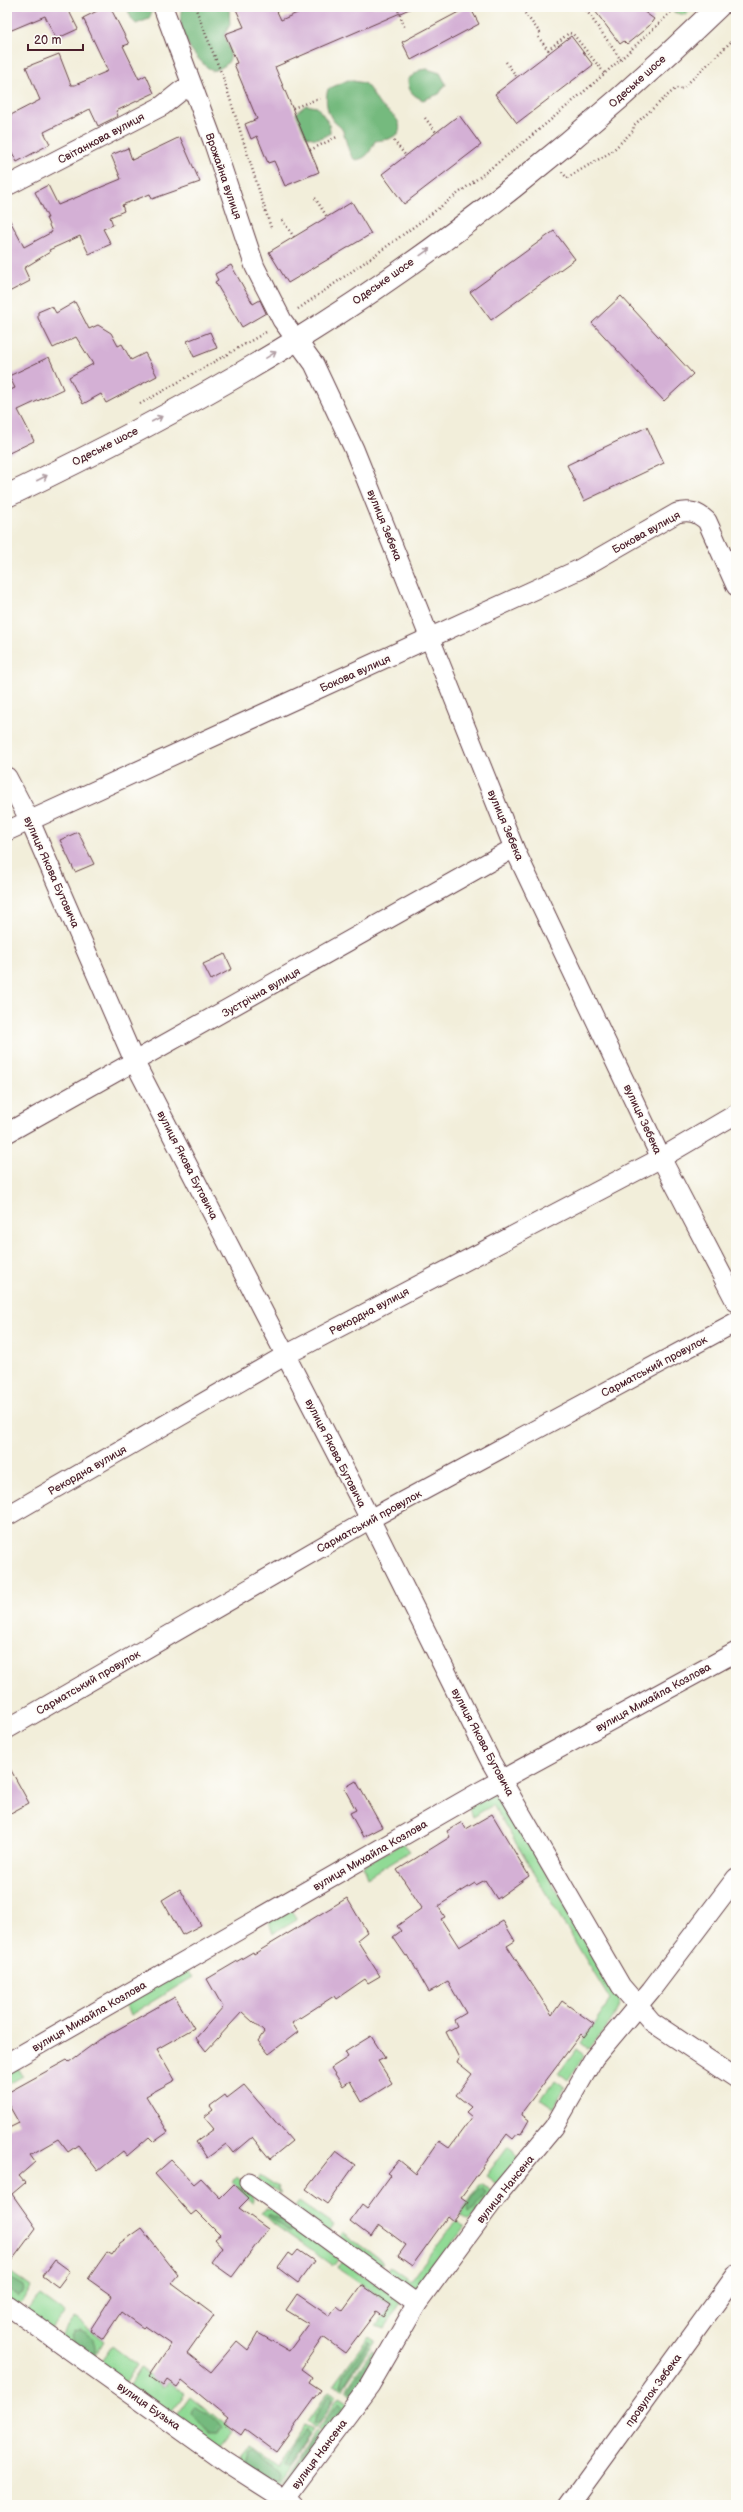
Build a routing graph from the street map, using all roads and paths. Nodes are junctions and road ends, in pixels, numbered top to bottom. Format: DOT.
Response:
graph roads {
  1 [pos="163,7"];
  2 [pos="195,7"];
  3 [pos="397,7"];
  4 [pos="520,7"];
  5 [pos="584,7"];
  6 [pos="691,7"];
  7 [pos="718,7"];
  8 [pos="673,9"];
  9 [pos="405,29"];
  10 [pos="541,34"];
  11 [pos="538,37"];
  12 [pos="736,37"];
  13 [pos="622,60"];
  14 [pos="506,62"];
  15 [pos="605,74"];
  16 [pos="517,77"];
  17 [pos="193,90"];
  18 [pos="320,98"];
  19 [pos="293,108"];
  20 [pos="425,118"];
  21 [pos="436,132"];
  22 [pos="532,136"];
  23 [pos="337,138"];
  24 [pos="394,141"];
  25 [pos="310,150"];
  26 [pos="406,156"];
  27 [pos="549,157"];
  28 [pos="7,186"];
  29 [pos="315,198"];
  30 [pos="327,217"];
  31 [pos="282,220"];
  32 [pos="270,228"];
  33 [pos="294,237"];
  34 [pos="282,320"];
  35 [pos="296,341"];
  36 [pos="138,406"];
  37 [pos="7,496"];
  38 [pos="736,586"];
  39 [pos="431,638"];
  40 [pos="7,777"];
  41 [pos="29,819"];
  42 [pos="7,831"];
  43 [pos="514,848"];
  44 [pos="135,1063"];
  45 [pos="736,1114"];
  46 [pos="7,1133"];
  47 [pos="661,1158"];
  48 [pos="736,1302"];
  49 [pos="736,1322"];
  50 [pos="286,1355"];
  51 [pos="7,1516"];
  52 [pos="370,1519"];
  53 [pos="736,1652"];
  54 [pos="7,1729"];
  55 [pos="502,1780"];
  56 [pos="736,1878"];
  57 [pos="638,2005"];
  58 [pos="7,2063"];
  59 [pos="736,2078"];
  60 [pos="249,2182"];
  61 [pos="736,2275"];
  62 [pos="417,2304"];
  63 [pos="7,2305"];
  64 [pos="286,2503"];
  65 [pos="569,2505"];
  1 -- 17 [label="street, Врожайна вулиця"];
  2 -- 32 [label="path"];
  3 -- 9 [label="path"];
  4 -- 10 [label="path"];
  5 -- 13 [label="path"];
  6 -- 8 [label="path"];
  7 -- 27 [label="highway, Одеське шосе"];
  8 -- 13 [label="path"];
  11 -- 15 [label="path"];
  12 -- 27 [label="path"];
  13 -- 15 [label="path"];
  14 -- 16 [label="path"];
  15 -- 22 [label="path"];
  17 -- 28 [label="street, Світанкова вулиця"];
  17 -- 34 [label="street, Врожайна вулиця"];
  18 -- 19 [label="path"];
  20 -- 21 [label="path"];
  22 -- 27 [label="path"];
  22 -- 34 [label="path"];
  23 -- 25 [label="path"];
  24 -- 26 [label="path"];
  35 -- 27 [label="highway, Одеське шосе, one-way"];
  29 -- 30 [label="path"];
  31 -- 33 [label="path"];
  34 -- 35 [label="street, Врожайна вулиця"];
  34 -- 36 [label="path"];
  37 -- 35 [label="highway, Одеське шосе, one-way"];
  35 -- 39 [label="street, вулиця Зебека"];
  38 -- 39 [label="street, Бокова вулиця"];
  39 -- 41 [label="street, Бокова вулиця"];
  39 -- 43 [label="street, вулиця Зебека"];
  40 -- 41 [label="street, вулиця Якова Бутовича"];
  41 -- 42 [label="street, Бокова вулиця"];
  41 -- 44 [label="street, вулиця Якова Бутовича"];
  43 -- 44 [label="street, Зустрічна вулиця"];
  43 -- 47 [label="street, вулиця Зебека"];
  44 -- 46 [label="street, Зустрічна вулиця"];
  44 -- 50 [label="street, вулиця Якова Бутовича"];
  45 -- 47 [label="street, Рекордна вулиця"];
  47 -- 48 [label="street, вулиця Зебека"];
  47 -- 50 [label="street, Рекордна вулиця"];
  49 -- 52 [label="street, Сарматський провулок"];
  50 -- 51 [label="street, Рекордна вулиця"];
  50 -- 52 [label="street, вулиця Якова Бутовича"];
  52 -- 54 [label="street, Сарматський провулок"];
  52 -- 55 [label="street, вулиця Якова Бутовича"];
  53 -- 55 [label="street, вулиця Михайла Козлова"];
  55 -- 57 [label="street, вулиця Якова Бутовича"];
  55 -- 58 [label="street, вулиця Михайла Козлова"];
  56 -- 57 [label="street, вулиця Нансена"];
  57 -- 59 [label="street, вулиця Якова Бутовича"];
  57 -- 62 [label="street, вулиця Нансена"];
  60 -- 62 [label="street"];
  61 -- 65 [label="street, провулок Зебека"];
  62 -- 64 [label="street, вулиця Нансена"];
  63 -- 64 [label="street, вулиця Бузька"];
}
